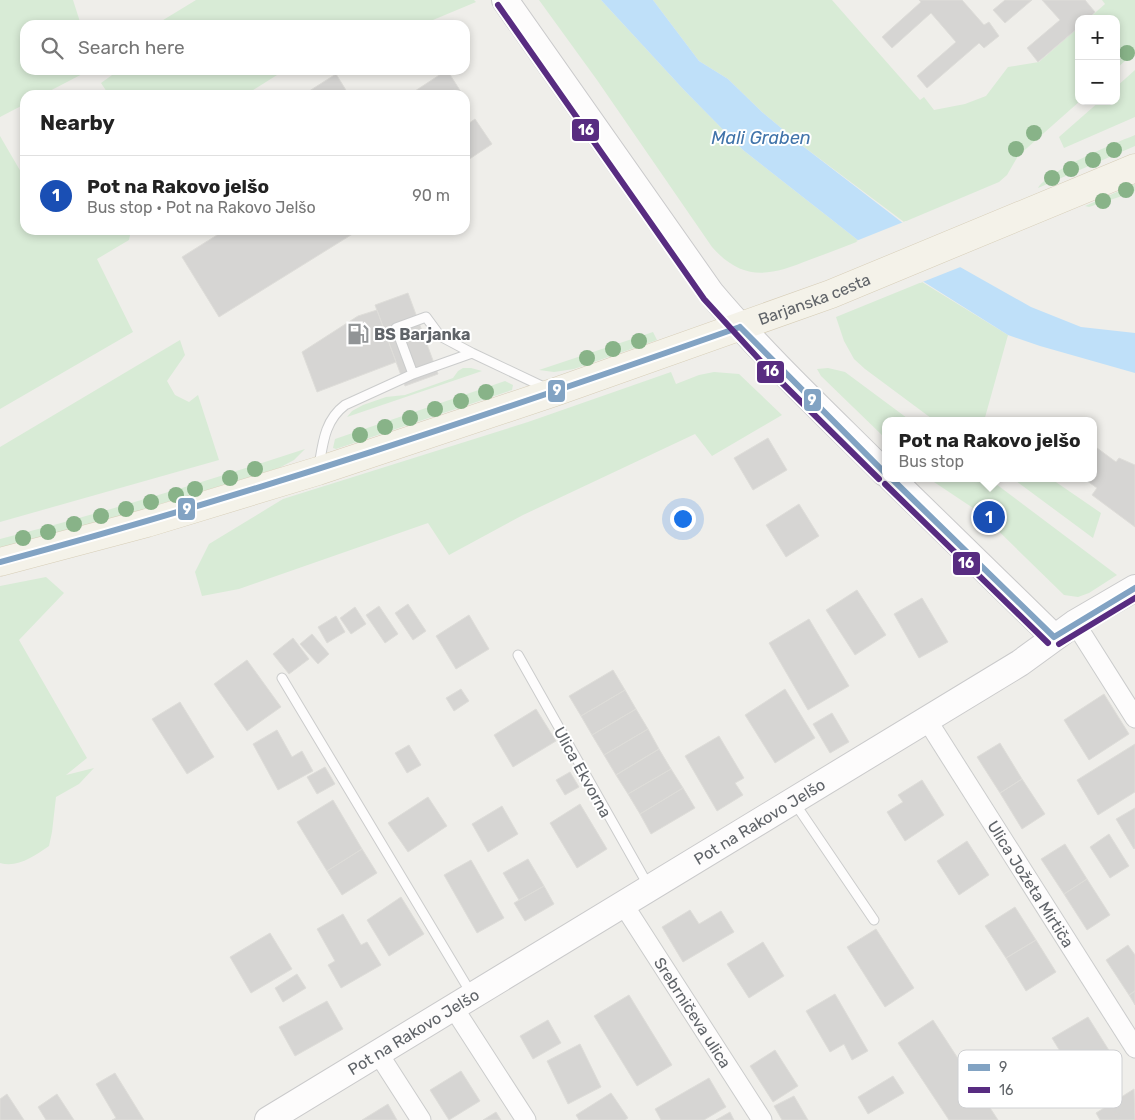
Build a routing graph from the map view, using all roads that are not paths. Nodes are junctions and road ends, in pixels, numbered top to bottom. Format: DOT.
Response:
graph roads {
  1 [pos="505,0"];
  2 [pos="1135,168"];
  3 [pos="740,327"];
  4 [pos="472,353"];
  5 [pos="413,374"];
  6 [pos="555,392"];
  7 [pos="882,470"];
  8 [pos="318,471"];
  9 [pos="895,482"];
  10 [pos="0,562"];
  11 [pos="1135,588"];
  12 [pos="1075,623"];
  13 [pos="1054,638"];
  14 [pos="518,655"];
  15 [pos="282,678"];
  16 [pos="1135,718"];
  17 [pos="927,720"];
  18 [pos="793,801"];
  19 [pos="650,888"];
  20 [pos="623,904"];
  21 [pos="874,920"];
  22 [pos="463,1001"];
  23 [pos="1135,1048"];
  24 [pos="378,1053"];
  25 [pos="268,1120"];
  26 [pos="421,1120"];
  27 [pos="526,1120"];
  28 [pos="762,1120"];
  1 -- 3 [label="street"];
  2 -- 3 [label="main road, Barjanska cesta"];
  3 -- 6 [label="main road, Barjanska cesta"];
  3 -- 7 [label="street"];
  4 -- 5 [label="lane"];
  4 -- 5 [label="lane"];
  4 -- 6 [label="lane"];
  5 -- 8 [label="lane"];
  6 -- 8 [label="main road, Barjanska cesta"];
  8 -- 10 [label="main road, Barjanska cesta"];
  9 -- 13 [label="street"];
  11 -- 12 [label="street"];
  12 -- 13 [label="street, Pot na Rakovo Jelšo"];
  12 -- 16 [label="street"];
  13 -- 17 [label="street, Pot na Rakovo Jelšo"];
  14 -- 19 [label="lane, Ulica Ekvorna"];
  15 -- 22 [label="lane"];
  17 -- 18 [label="street, Pot na Rakovo Jelšo"];
  17 -- 23 [label="street, Ulica Jožeta Mirtiča"];
  18 -- 19 [label="street, Pot na Rakovo Jelšo"];
  18 -- 21 [label="lane"];
  19 -- 20 [label="street, Pot na Rakovo Jelšo"];
  20 -- 22 [label="street, Pot na Rakovo Jelšo"];
  20 -- 28 [label="street, Srebrničeva ulica"];
  22 -- 24 [label="street, Pot na Rakovo Jelšo"];
  22 -- 27 [label="street"];
  24 -- 25 [label="street, Pot na Rakovo Jelšo"];
  24 -- 26 [label="street"];
}
